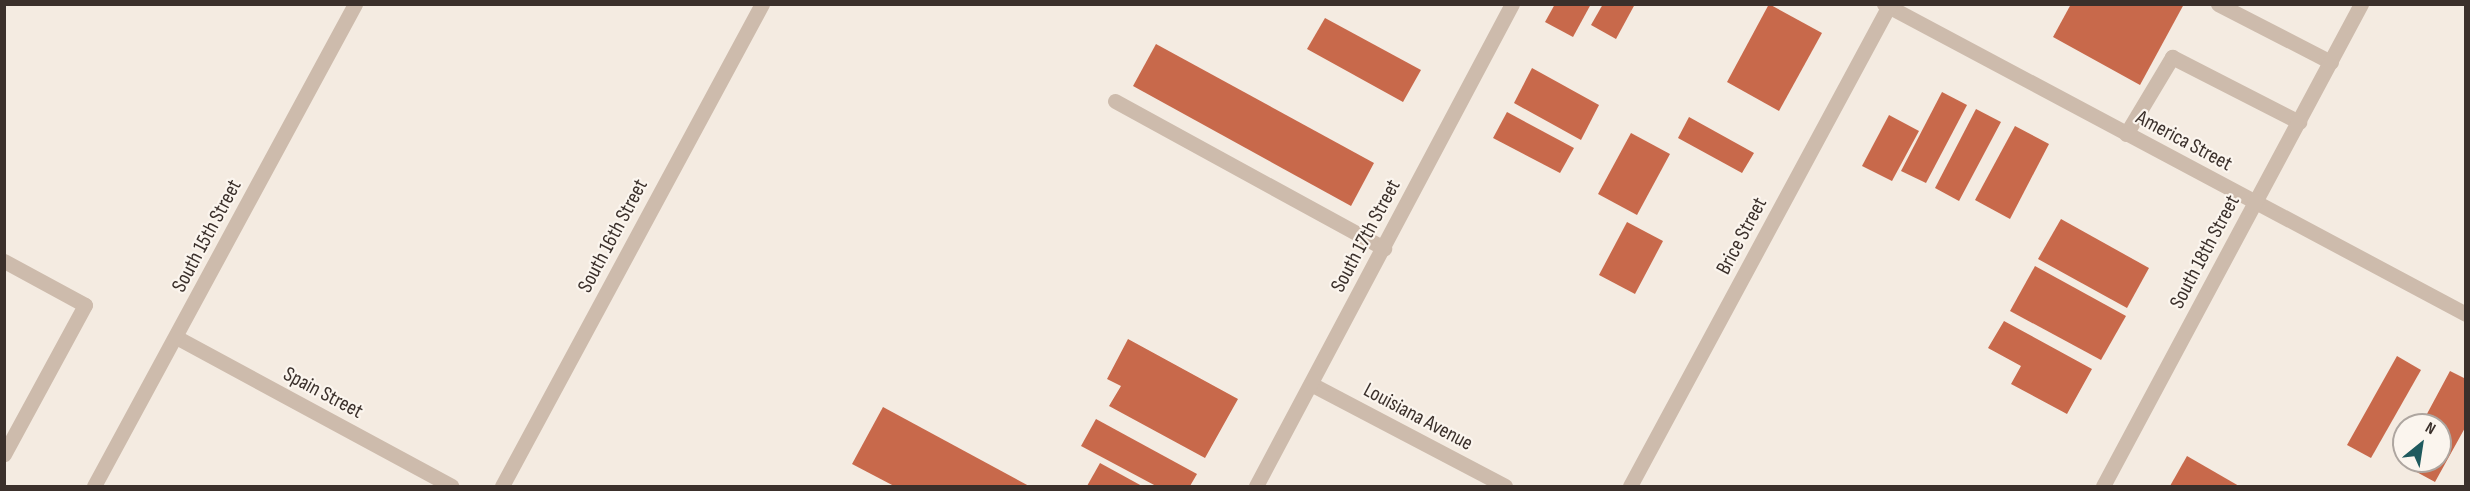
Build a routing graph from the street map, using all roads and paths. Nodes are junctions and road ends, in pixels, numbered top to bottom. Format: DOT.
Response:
graph roads {
  1 [pos="355,4"];
  2 [pos="762,4"];
  3 [pos="1512,4"];
  4 [pos="2218,4"];
  5 [pos="2361,4"];
  6 [pos="1888,5"];
  7 [pos="2331,62"];
  8 [pos="1115,101"];
  9 [pos="2299,122"];
  10 [pos="2126,134"];
  11 [pos="2256,203"];
  12 [pos="1384,248"];
  13 [pos="4,261"];
  14 [pos="2466,314"];
  15 [pos="176,337"];
  16 [pos="1311,384"];
  17 [pos="4,454"];
  18 [pos="94,486"];
  19 [pos="451,486"];
  20 [pos="502,486"];
  21 [pos="1256,486"];
  22 [pos="1504,486"];
  23 [pos="1630,486"];
  24 [pos="2103,486"];
  1 -- 15 [label="street, South 15th Street"];
  2 -- 20 [label="street, South 16th Street"];
  3 -- 12 [label="street, South 17th Street"];
  4 -- 7 [label="street"];
  5 -- 7 [label="street, South 18th Street"];
  6 -- 10 [label="street, America Street"];
  6 -- 23 [label="street, Brice Street"];
  7 -- 9 [label="street, South 18th Street"];
  8 -- 12 [label="street"];
  9 -- 10 [label="street"];
  9 -- 11 [label="street, South 18th Street"];
  10 -- 11 [label="street, America Street"];
  11 -- 14 [label="street, America Street"];
  11 -- 24 [label="street, South 18th Street"];
  12 -- 16 [label="street, South 17th Street"];
  13 -- 17 [label="street"];
  15 -- 18 [label="street, South 15th Street"];
  15 -- 19 [label="street, Spain Street"];
  16 -- 21 [label="street, South 17th Street"];
  16 -- 22 [label="street, Louisiana Avenue"];
}
